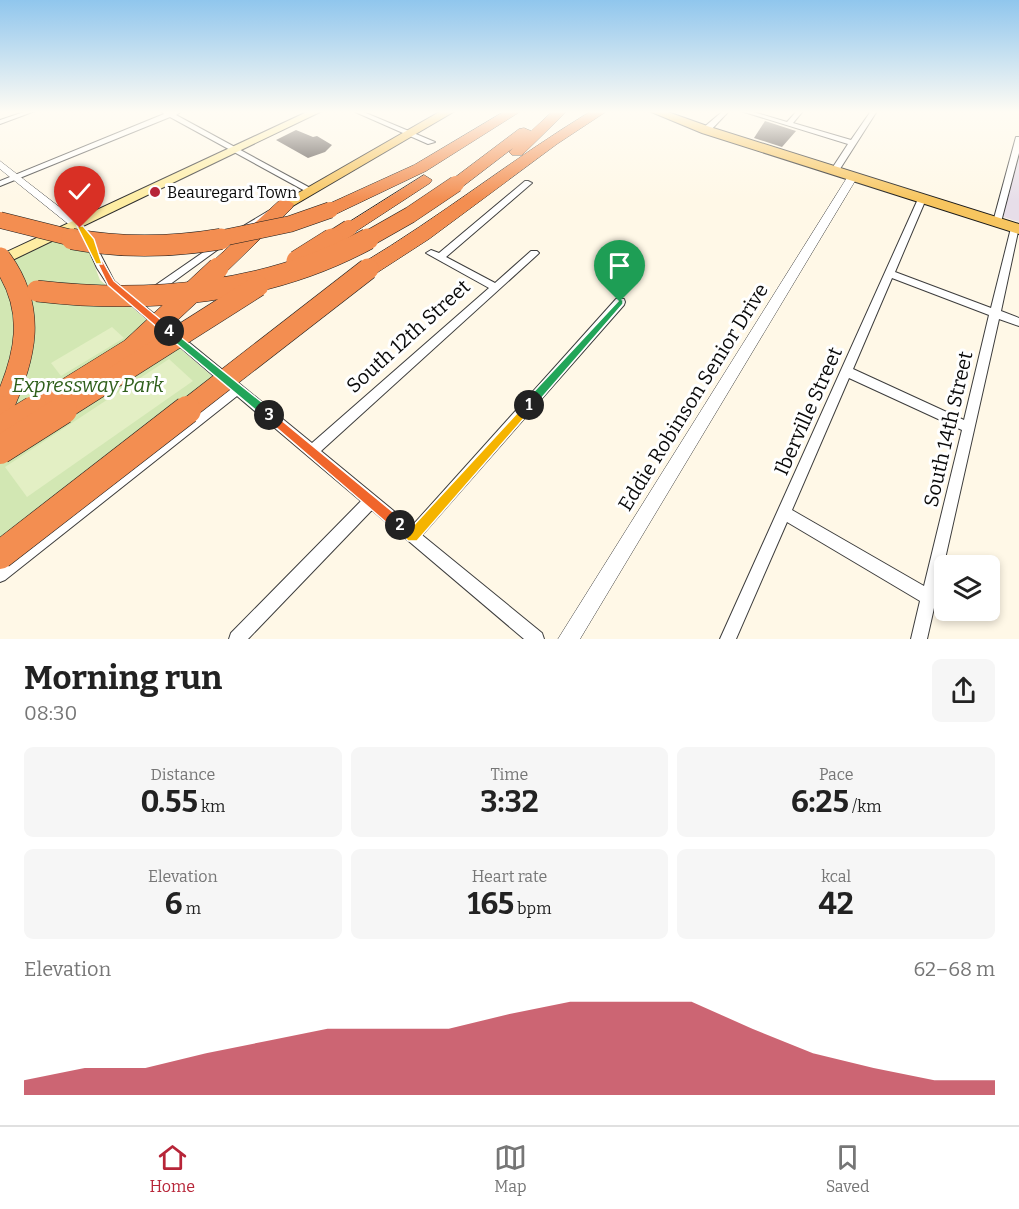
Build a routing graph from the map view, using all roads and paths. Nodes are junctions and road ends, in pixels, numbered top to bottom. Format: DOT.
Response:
graph roads {
  1 [pos="100,141"];
  2 [pos="218,141"];
  3 [pos="245,141"];
  4 [pos="248,141"];
  5 [pos="395,141"];
  6 [pos="428,141"];
  7 [pos="467,141"];
  8 [pos="475,141"];
  9 [pos="510,141"];
  10 [pos="528,141"];
  11 [pos="553,141"];
  12 [pos="741,141"];
  13 [pos="845,141"];
  14 [pos="1019,141"];
  15 [pos="431,142"];
  16 [pos="852,143"];
  17 [pos="231,148"];
  18 [pos="0,164"];
  19 [pos="835,170"];
  20 [pos="853,176"];
  21 [pos="16,177"];
  22 [pos="528,183"];
  23 [pos="0,184"];
  24 [pos="310,190"];
  25 [pos="922,199"];
  26 [pos="286,204"];
  27 [pos="0,220"];
  28 [pos="73,222"];
  29 [pos="997,222"];
  30 [pos="1017,229"];
  31 [pos="420,233"];
  32 [pos="0,252"];
  33 [pos="534,253"];
  34 [pos="0,259"];
  35 [pos="890,273"];
  36 [pos="0,281"];
  37 [pos="495,286"];
  38 [pos="620,302"];
  39 [pos="134,303"];
  40 [pos="996,313"];
  41 [pos="1019,322"];
  42 [pos="847,372"];
  43 [pos="237,389"];
  44 [pos="0,412"];
  45 [pos="968,427"];
  46 [pos="0,431"];
  47 [pos="0,450"];
  48 [pos="312,451"];
  49 [pos="371,501"];
  50 [pos="784,513"];
  51 [pos="412,536"];
  52 [pos="0,555"];
  53 [pos="0,575"];
  54 [pos="928,597"];
  55 [pos="237,639"];
  56 [pos="536,639"];
  57 [pos="568,639"];
  58 [pos="728,639"];
  59 [pos="919,639"];
  1 -- 21 [label="street"];
  2 -- 17 [label="street"];
  3 -- 17 [label="main road"];
  4 -- 17 [label="main road"];
  5 -- 24 [label="main road"];
  6 -- 15 [label="street"];
  7 -- 27 [label="highway, bridge"];
  8 -- 47 [label="highway, bridge"];
  9 -- 36 [label="highway, bridge"];
  10 -- 31 [label="highway"];
  11 -- 31 [label="highway"];
  12 -- 19 [label="main road"];
  13 -- 16 [label="street"];
  14 -- 29 [label="street"];
  16 -- 19 [label="street"];
  17 -- 24 [label="street"];
  17 -- 28 [label="main road"];
  18 -- 21 [label="street"];
  19 -- 20 [label="main road"];
  20 -- 25 [label="main road"];
  20 -- 57 [label="street, Eddie Robinson Senior Drive"];
  21 -- 23 [label="street"];
  21 -- 28 [label="street"];
  22 -- 37 [label="street"];
  24 -- 26 [label="main road"];
  25 -- 29 [label="main road"];
  25 -- 35 [label="street, Iberville Street"];
  26 -- 39 [label="street"];
  26 -- 46 [label="highway, bridge"];
  28 -- 32 [label="main road"];
  28 -- 34 [label="main road"];
  28 -- 39 [label="street"];
  29 -- 30 [label="main road"];
  30 -- 40 [label="street, South 14th Street"];
  31 -- 52 [label="highway, bridge"];
  33 -- 37 [label="street, South 12th Street"];
  34 -- 44 [label="highway, bridge"];
  35 -- 40 [label="street"];
  35 -- 42 [label="street, Iberville Street"];
  37 -- 48 [label="street, South 12th Street"];
  38 -- 51 [label="street"];
  39 -- 43 [label="street"];
  40 -- 41 [label="street"];
  40 -- 45 [label="street, South 14th Street"];
  42 -- 45 [label="street"];
  42 -- 50 [label="street, Iberville Street"];
  43 -- 48 [label="street"];
  43 -- 53 [label="street"];
  45 -- 54 [label="street, South 14th Street"];
  48 -- 49 [label="street"];
  49 -- 51 [label="street"];
  49 -- 55 [label="street"];
  50 -- 54 [label="street"];
  50 -- 58 [label="street, Iberville Street"];
  51 -- 56 [label="street"];
  54 -- 59 [label="street, South 14th Street"];
}
